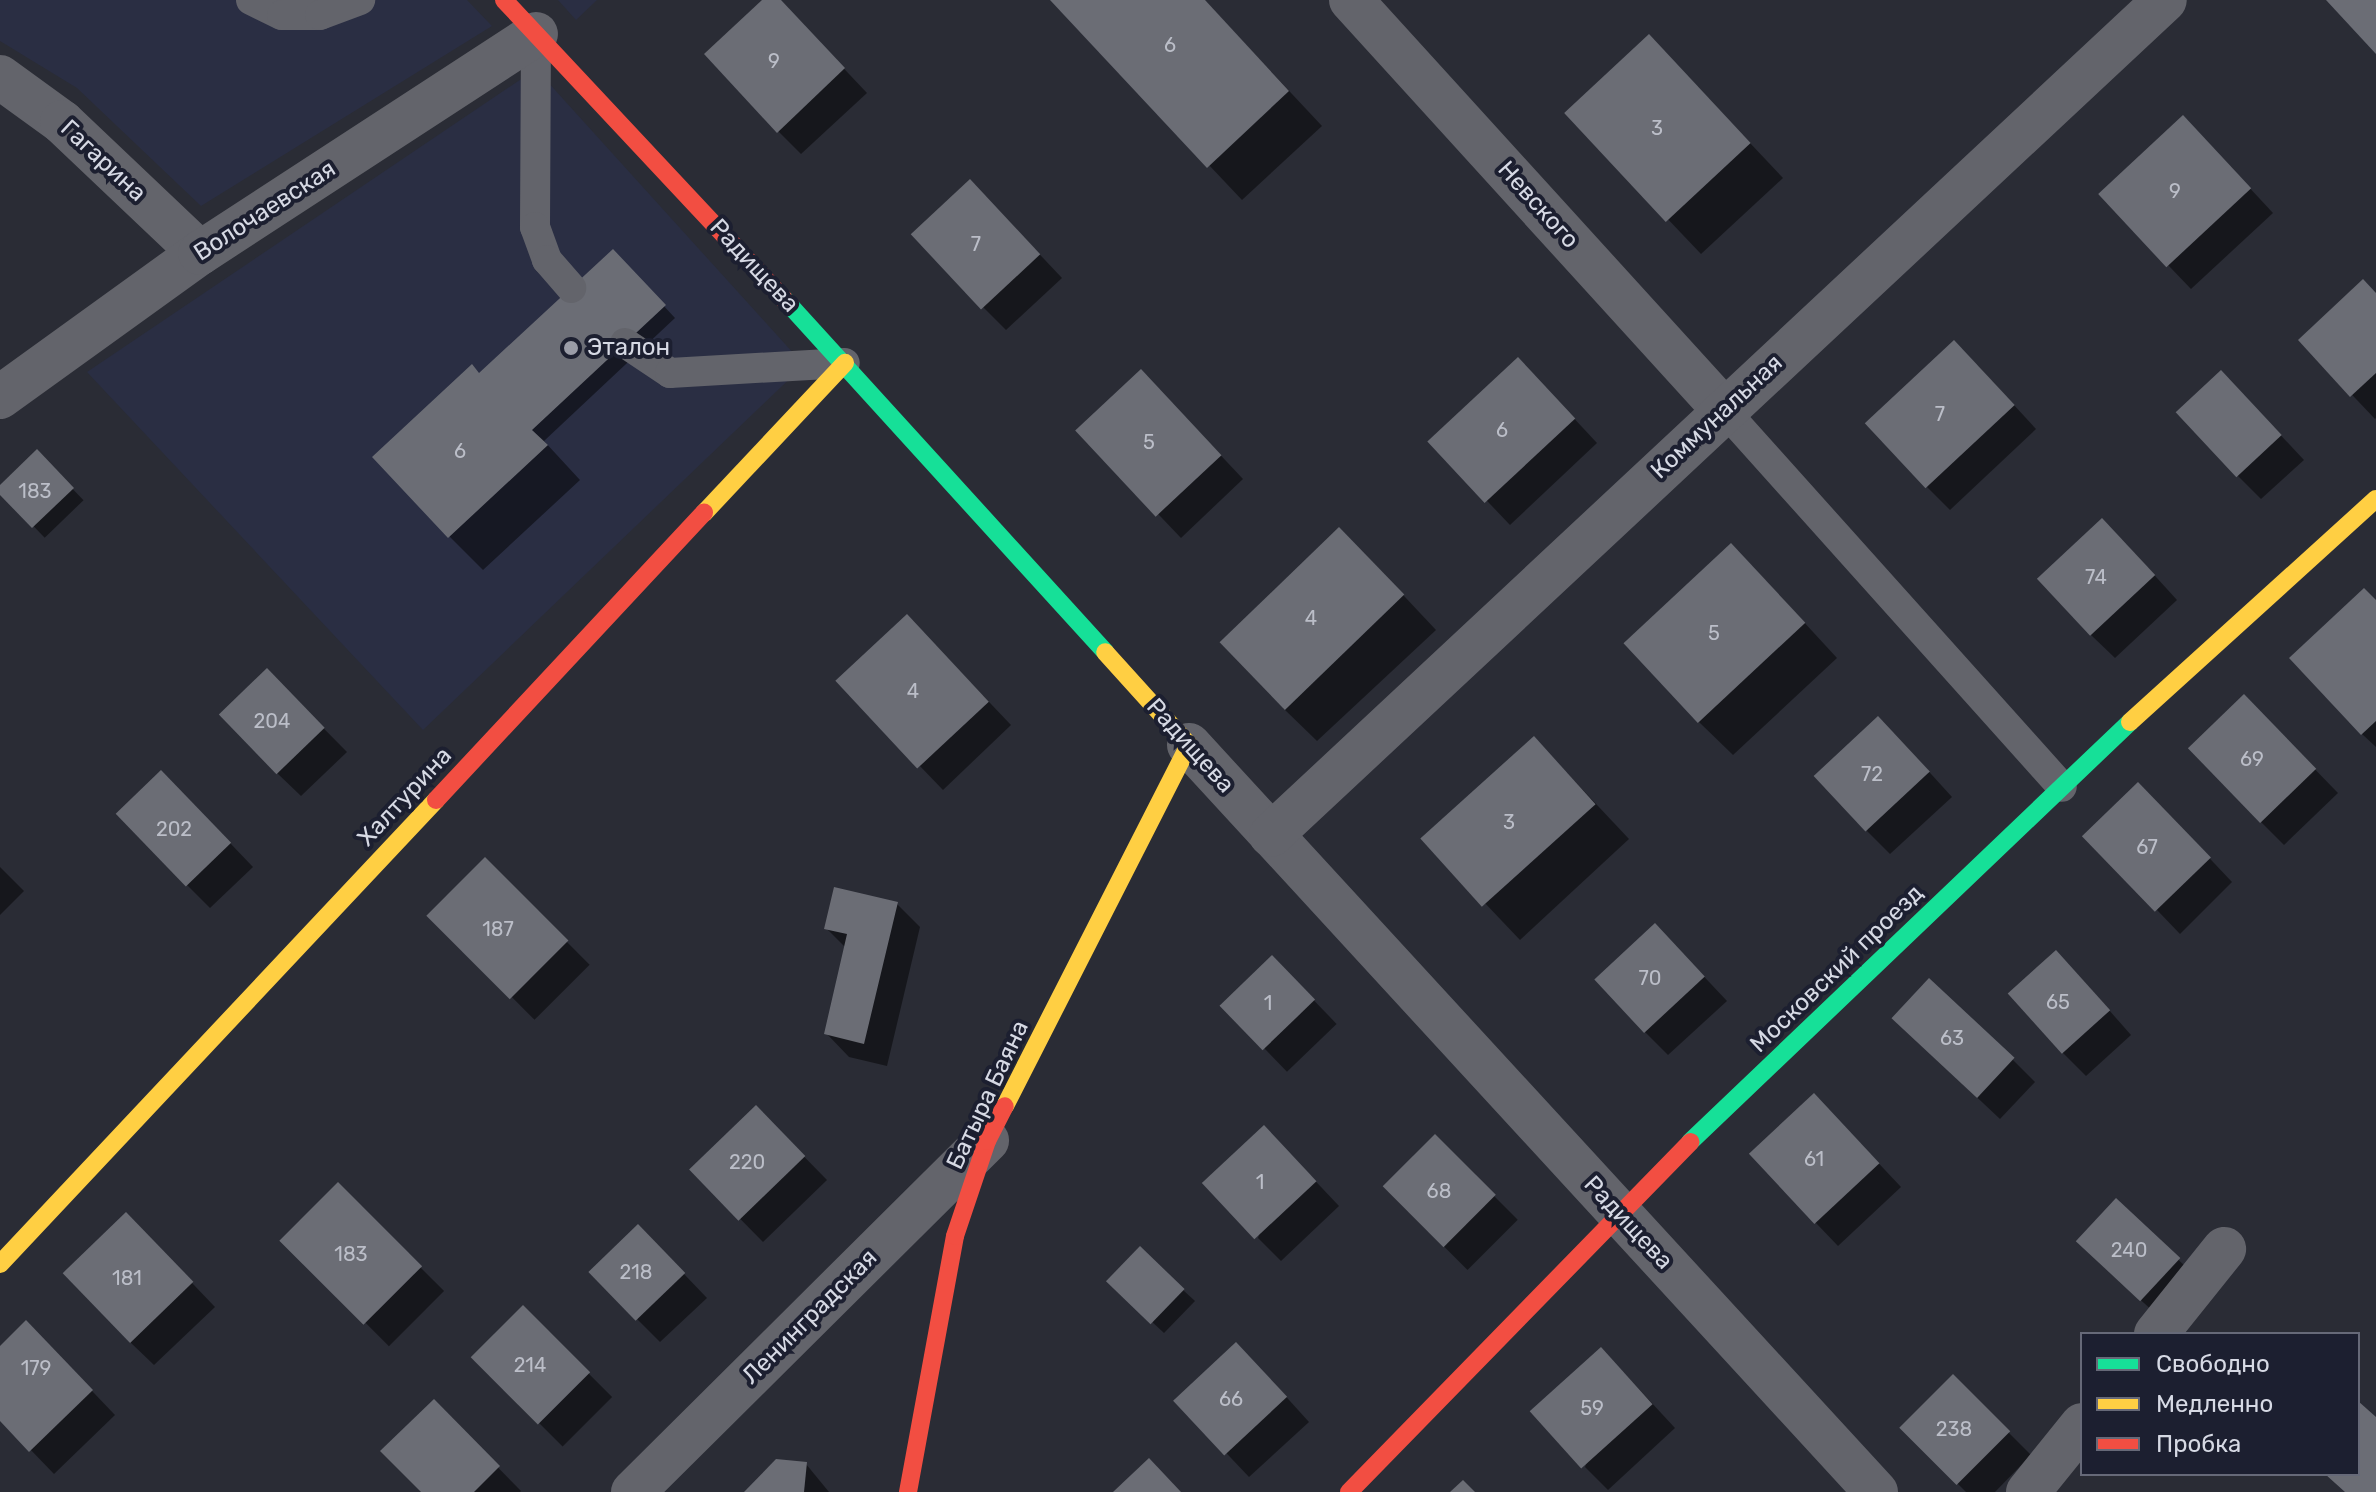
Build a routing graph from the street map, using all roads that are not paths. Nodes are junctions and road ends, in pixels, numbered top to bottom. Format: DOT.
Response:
graph roads {
  1 [pos="251,0"];
  2 [pos="360,0"];
  3 [pos="504,0"];
  4 [pos="1351,0"];
  5 [pos="2165,0"];
  6 [pos="536,34"];
  7 [pos="0,77"];
  8 [pos="200,253"];
  9 [pos="571,288"];
  10 [pos="625,343"];
  11 [pos="845,363"];
  12 [pos="0,397"];
  13 [pos="1724,410"];
  14 [pos="2376,499"];
  15 [pos="1189,745"];
  16 [pos="2062,787"];
  17 [pos="1271,835"];
  18 [pos="987,1141"];
  19 [pos="1617,1211"];
  20 [pos="2224,1249"];
  21 [pos="0,1264"];
  22 [pos="2158,1332"];
  23 [pos="2080,1427"];
  24 [pos="633,1492"];
  25 [pos="908,1492"];
  26 [pos="1349,1492"];
  27 [pos="1876,1492"];
  28 [pos="2028,1492"];
  1 -- 2 [label="lane"];
  3 -- 6 [label="street, Радищева"];
  4 -- 13 [label="street, Невского"];
  5 -- 13 [label="street, Коммунальная"];
  6 -- 8 [label="street, Волочаевская"];
  6 -- 9 [label="lane"];
  6 -- 11 [label="street, Радищева"];
  7 -- 8 [label="street, Гагарина"];
  8 -- 12 [label="street, Волочаевская"];
  10 -- 11 [label="lane"];
  11 -- 15 [label="street, Радищева"];
  11 -- 21 [label="street, Халтурина"];
  13 -- 16 [label="lane"];
  13 -- 17 [label="street, Коммунальная"];
  14 -- 16 [label="street, Московский проезд"];
  15 -- 17 [label="street, Радищева"];
  15 -- 18 [label="street, Батыра Баяна"];
  16 -- 19 [label="street, Московский проезд"];
  17 -- 19 [label="street, Радищева"];
  18 -- 24 [label="street, Ленинградская"];
  18 -- 25 [label="street, Батыра Баяна"];
  19 -- 26 [label="street, Московский проезд"];
  19 -- 27 [label="street, Радищева"];
  20 -- 22 [label="street"];
  23 -- 28 [label="street"];
}
